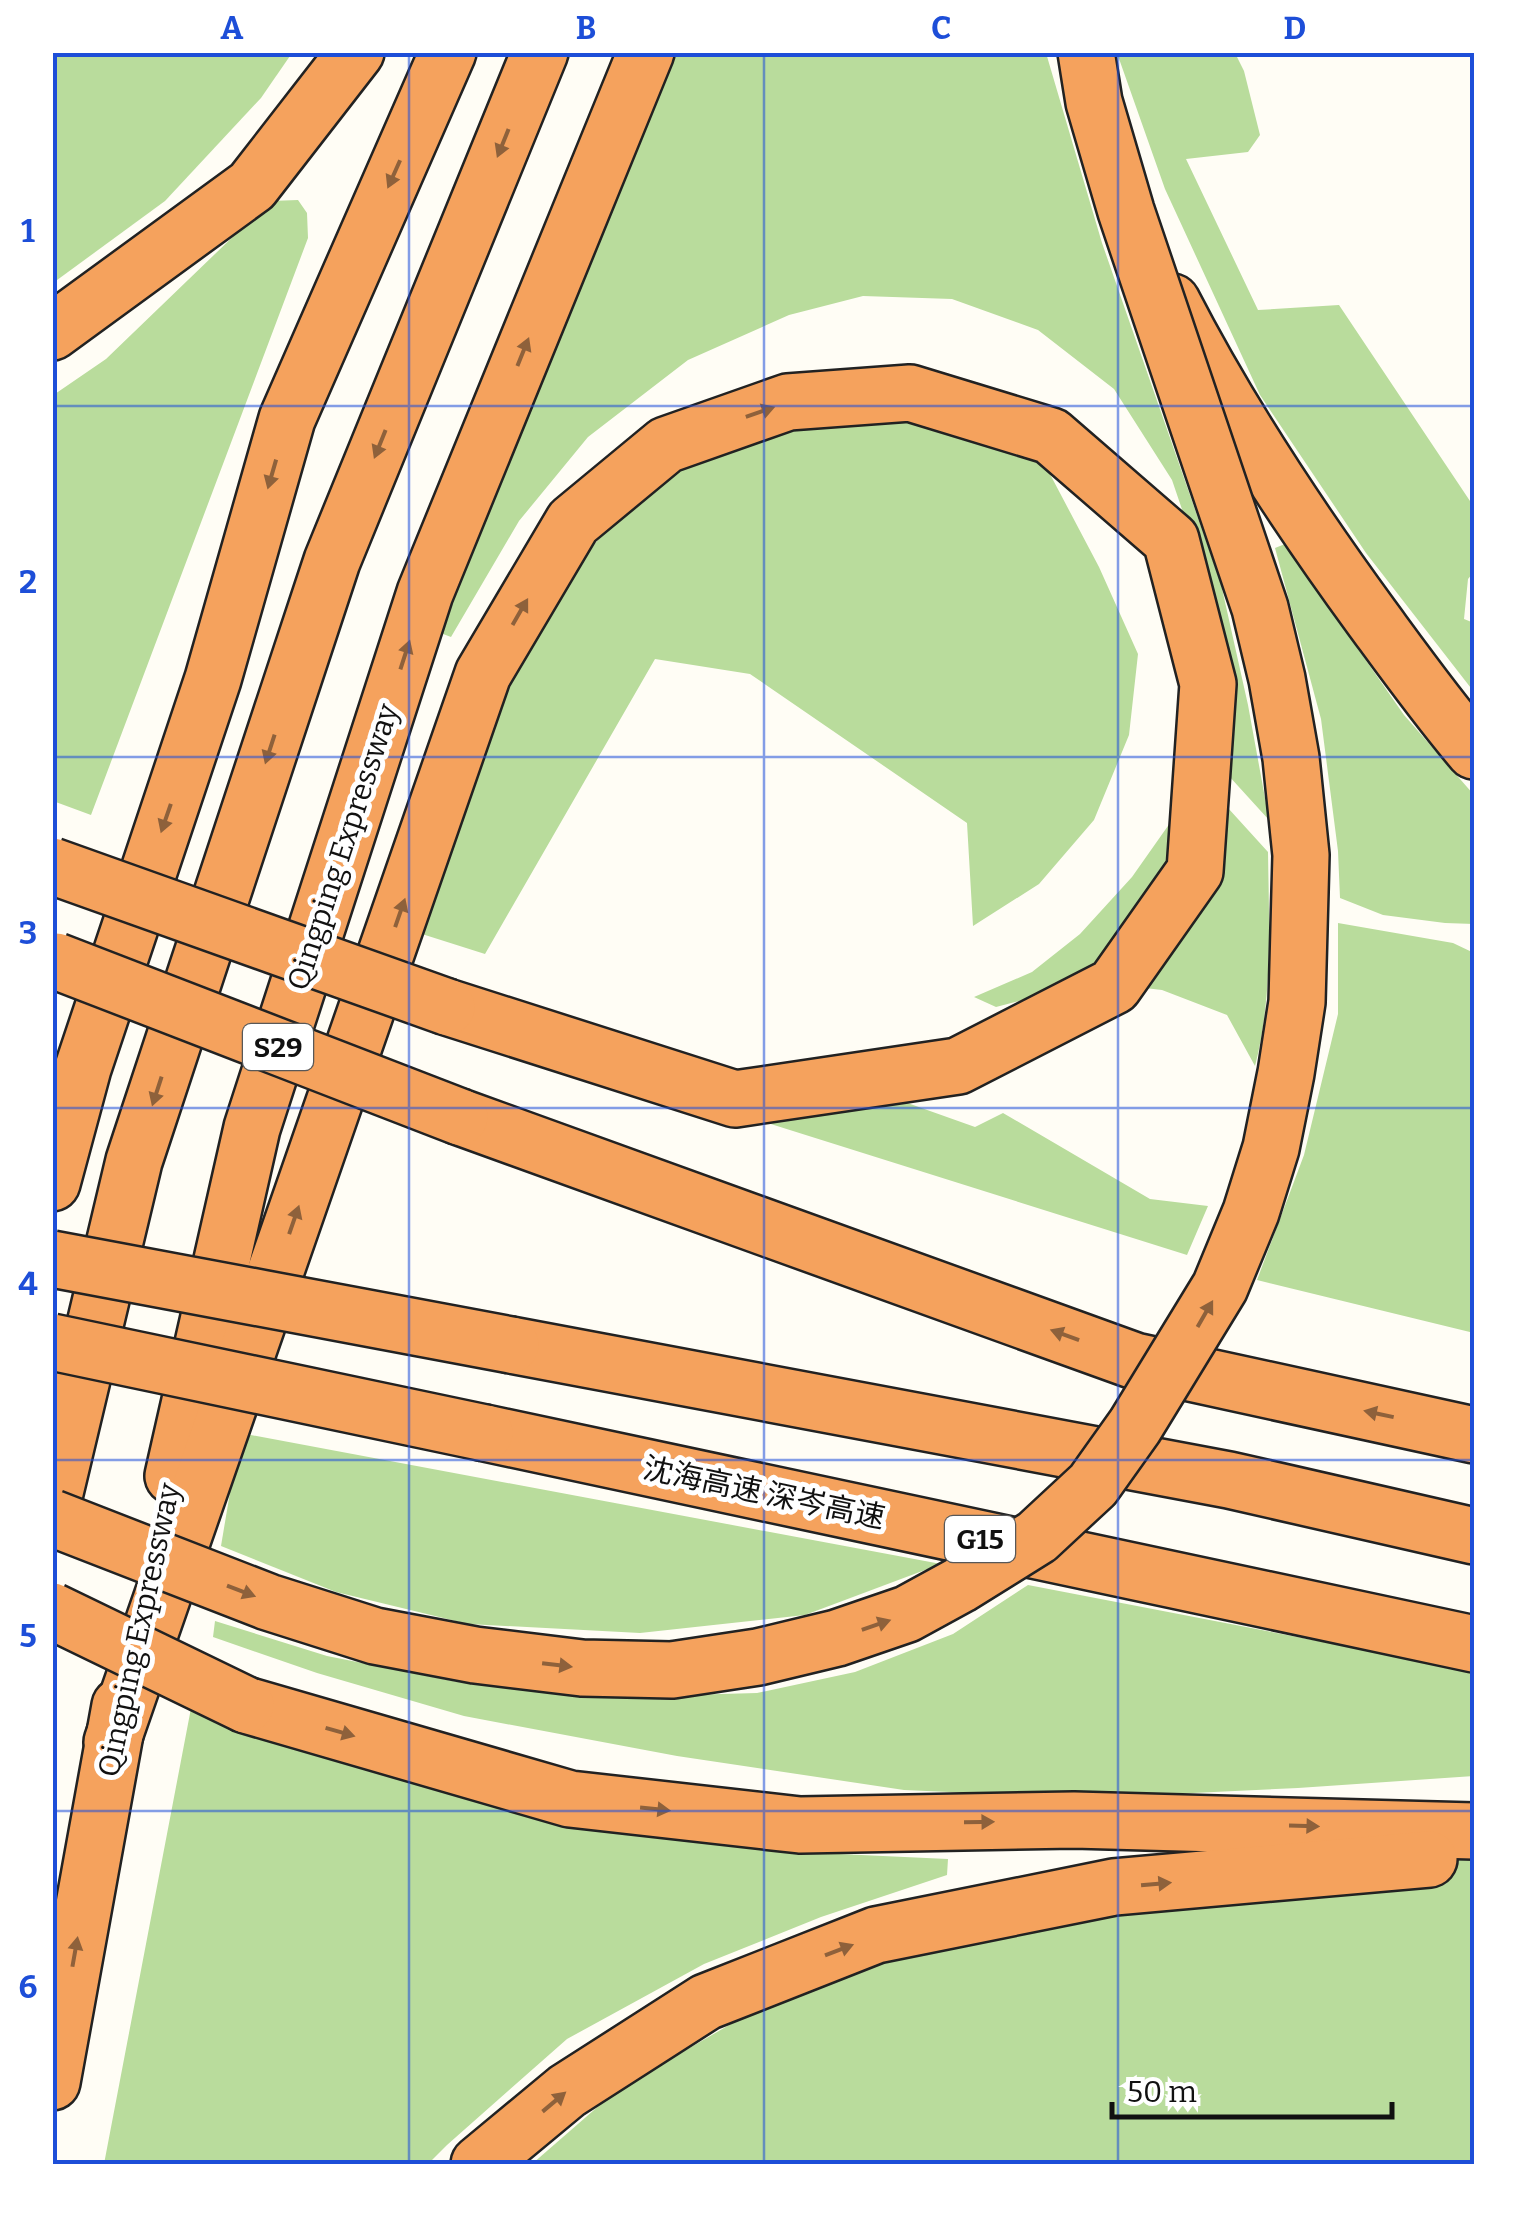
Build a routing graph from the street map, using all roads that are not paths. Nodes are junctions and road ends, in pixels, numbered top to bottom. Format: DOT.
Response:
graph roads {
  1 [pos="356,52"];
  2 [pos="448,52"];
  3 [pos="540,52"];
  4 [pos="646,52"];
  5 [pos="1086,52"];
  6 [pos="1126,211"];
  7 [pos="52,332"];
  8 [pos="1474,751"];
  9 [pos="52,866"];
  10 [pos="54,960"];
  11 [pos="52,1183"];
  12 [pos="52,1259"];
  13 [pos="52,1342"];
  14 [pos="1474,1435"];
  15 [pos="52,1506"];
  16 [pos="52,1518"];
  17 [pos="1474,1536"];
  18 [pos="52,1611"];
  19 [pos="1474,1644"];
  20 [pos="112,1742"];
  21 [pos="1474,1831"];
  22 [pos="1474,1855"];
  23 [pos="52,2082"];
  24 [pos="479,2164"];
  1 -- 7 [label="highway"];
  2 -- 11 [label="highway, one-way"];
  3 -- 15 [label="highway, one-way"];
  20 -- 4 [label="highway, Qingping Expressway / S29, one-way"];
  5 -- 6 [label="highway, bridge"];
  6 -- 8 [label="highway, bridge"];
  16 -- 6 [label="highway, one-way, bridge"];
  20 -- 9 [label="highway, one-way, bridge"];
  14 -- 10 [label="highway, one-way, bridge"];
  12 -- 17 [label="highway, bridge"];
  13 -- 19 [label="highway, 沈海高速 深岑高速 / G15, bridge"];
  18 -- 21 [label="highway, one-way, bridge"];
  23 -- 20 [label="highway, Qingping Expressway / S29, one-way"];
  24 -- 22 [label="highway, one-way"];
}
